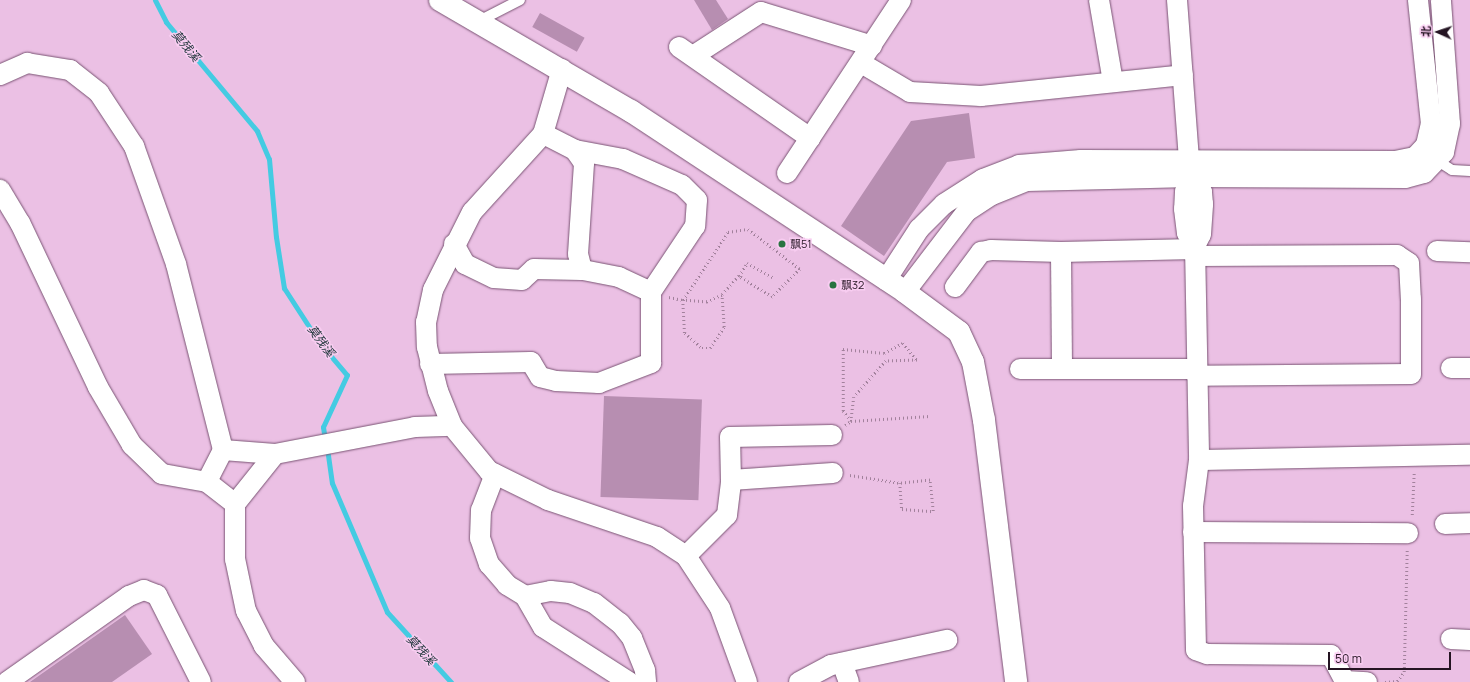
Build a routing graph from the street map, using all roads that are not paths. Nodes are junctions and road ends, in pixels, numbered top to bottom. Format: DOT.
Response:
graph roads {
  1 [pos="440,0"];
  2 [pos="520,0"];
  3 [pos="902,0"];
  4 [pos="1099,0"];
  5 [pos="1177,0"];
  6 [pos="1418,0"];
  7 [pos="1441,0"];
  8 [pos="479,21"];
  9 [pos="872,46"];
  10 [pos="861,63"];
  11 [pos="562,69"];
  12 [pos="0,75"];
  13 [pos="1183,75"];
  14 [pos="1113,82"];
  15 [pos="543,134"];
  16 [pos="810,138"];
  17 [pos="1422,149"];
  18 [pos="575,150"];
  19 [pos="1437,161"];
  20 [pos="1190,169"];
  21 [pos="1470,171"];
  22 [pos="787,173"];
  23 [pos="0,190"];
  24 [pos="939,209"];
  25 [pos="955,224"];
  26 [pos="454,244"];
  27 [pos="1195,250"];
  28 [pos="1437,251"];
  29 [pos="1061,252"];
  30 [pos="1470,252"];
  31 [pos="582,270"];
  32 [pos="886,280"];
  33 [pos="956,287"];
  34 [pos="651,292"];
  35 [pos="905,292"];
  36 [pos="430,364"];
  37 [pos="1020,369"];
  38 [pos="1062,369"];
  39 [pos="1197,372"];
  40 [pos="452,426"];
  41 [pos="832,435"];
  42 [pos="223,450"];
  43 [pos="275,454"];
  44 [pos="1470,455"];
  45 [pos="1199,460"];
  46 [pos="833,473"];
  47 [pos="495,474"];
  48 [pos="731,480"];
  49 [pos="207,482"];
  50 [pos="235,504"];
  51 [pos="1470,523"];
  52 [pos="1445,524"];
  53 [pos="1193,532"];
  54 [pos="1408,533"];
  55 [pos="686,556"];
  56 [pos="525,596"];
  57 [pos="947,640"];
  58 [pos="842,663"];
  59 [pos="7,682"];
  60 [pos="201,682"];
  61 [pos="296,682"];
  62 [pos="629,682"];
  63 [pos="646,682"];
  64 [pos="747,682"];
  65 [pos="799,682"];
  66 [pos="849,682"];
  67 [pos="1016,682"];
  68 [pos="1367,682"];
  1 -- 8 [label="street"];
  2 -- 8 [label="lane"];
  3 -- 9 [label="street"];
  4 -- 14 [label="street"];
  5 -- 13 [label="street"];
  6 -- 17 [label="street"];
  7 -- 19 [label="street"];
  8 -- 11 [label="street"];
  9 -- 10 [label="street"];
  9 -- 16 [label="street"];
  10 -- 14 [label="street"];
  10 -- 16 [label="street"];
  11 -- 15 [label="street"];
  11 -- 32 [label="street"];
  12 -- 42 [label="street"];
  13 -- 14 [label="street"];
  13 -- 20 [label="street"];
  15 -- 18 [label="street"];
  15 -- 26 [label="street"];
  16 -- 22 [label="street"];
  17 -- 19 [label="lane"];
  17 -- 20 [label="street"];
  18 -- 31 [label="street"];
  18 -- 34 [label="street"];
  19 -- 20 [label="street"];
  19 -- 21 [label="lane"];
  20 -- 24 [label="street"];
  20 -- 25 [label="street"];
  20 -- 27 [label="street"];
  23 -- 49 [label="street"];
  24 -- 25 [label="street"];
  24 -- 32 [label="street"];
  25 -- 35 [label="street"];
  26 -- 31 [label="street"];
  26 -- 36 [label="street"];
  27 -- 29 [label="street"];
  27 -- 39 [label="street"];
  27 -- 39 [label="street"];
  28 -- 30 [label="street"];
  29 -- 33 [label="street"];
  29 -- 38 [label="street"];
  31 -- 34 [label="street"];
  32 -- 35 [label="street"];
  34 -- 36 [label="street"];
  35 -- 67 [label="street"];
  36 -- 40 [label="street"];
  37 -- 38 [label="street"];
  38 -- 39 [label="street"];
  39 -- 45 [label="street"];
  40 -- 43 [label="street"];
  40 -- 47 [label="street"];
  41 -- 48 [label="street"];
  42 -- 43 [label="street"];
  42 -- 49 [label="street"];
  43 -- 50 [label="street"];
  44 -- 45 [label="street"];
  45 -- 53 [label="street"];
  46 -- 48 [label="street"];
  47 -- 55 [label="street"];
  47 -- 56 [label="street"];
  48 -- 55 [label="street"];
  49 -- 50 [label="street"];
  50 -- 61 [label="street"];
  51 -- 52 [label="street"];
  53 -- 54 [label="street"];
  53 -- 68 [label="street"];
  55 -- 64 [label="street"];
  56 -- 62 [label="street"];
  56 -- 63 [label="street"];
  57 -- 58 [label="street"];
  58 -- 65 [label="street"];
  58 -- 66 [label="street"];
  59 -- 60 [label="street"];
}
